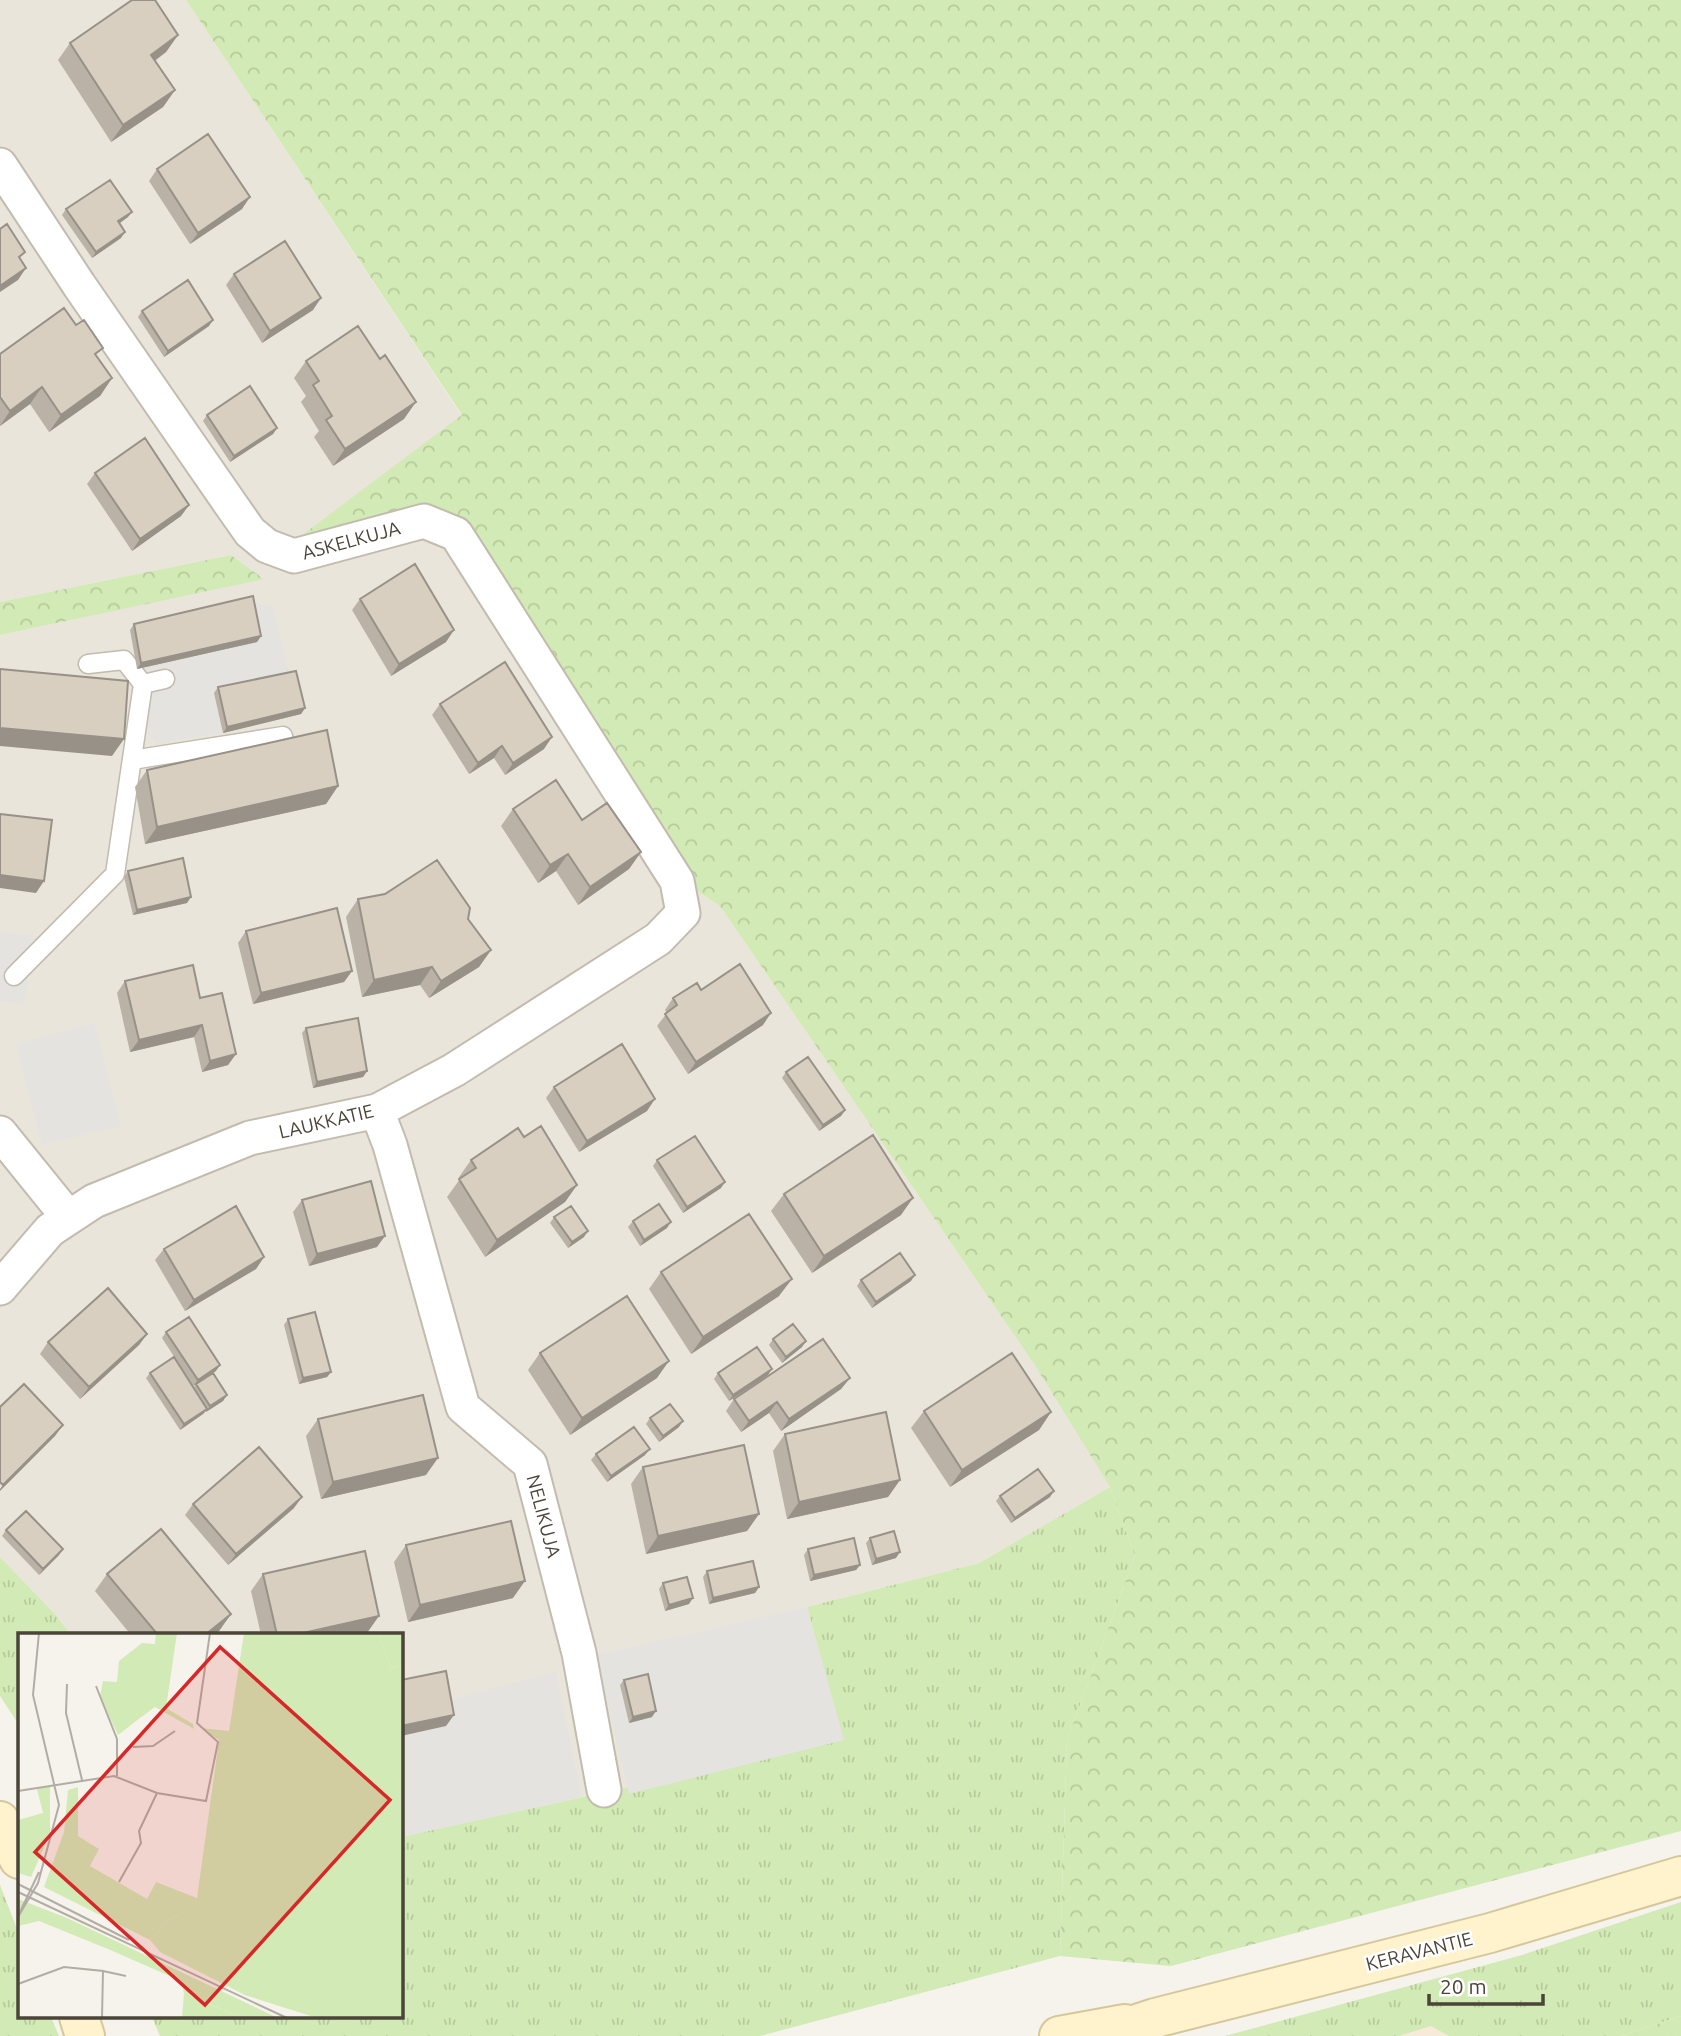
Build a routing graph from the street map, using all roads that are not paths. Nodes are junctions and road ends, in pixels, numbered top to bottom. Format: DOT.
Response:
graph roads {
  1 [pos="0,165"];
  2 [pos="88,664"];
  3 [pos="166,679"];
  4 [pos="144,684"];
  5 [pos="283,736"];
  6 [pos="132,760"];
  7 [pos="683,914"];
  8 [pos="14,976"];
  9 [pos="377,1111"];
  10 [pos="0,1133"];
  11 [pos="68,1217"];
  12 [pos="0,1287"];
  13 [pos="604,1790"];
  14 [pos="0,1821"];
  15 [pos="18,1857"];
  16 [pos="1681,1876"];
  17 [pos="79,2018"];
  18 [pos="1155,2018"];
  19 [pos="85,2036"];
  20 [pos="1059,2036"];
  21 [pos="1101,2036"];
  1 -- 7 [label="street, ASKELKUJA"];
  2 -- 4 [label="lane"];
  3 -- 4 [label="lane"];
  4 -- 6 [label="lane"];
  5 -- 6 [label="lane"];
  6 -- 8 [label="lane"];
  7 -- 9 [label="street, LAUKKATIE"];
  9 -- 11 [label="street, LAUKKATIE"];
  9 -- 13 [label="street, NELIKUJA"];
  10 -- 11 [label="street"];
  11 -- 12 [label="street, LAUKKATIE"];
  14 -- 15 [label="main road"];
  16 -- 18 [label="main road, KERAVANTIE"];
  17 -- 19 [label="main road"];
  18 -- 20 [label="main road, KERAVANTIE"];
  18 -- 21 [label="main road, KERAVANTIE"];
}
